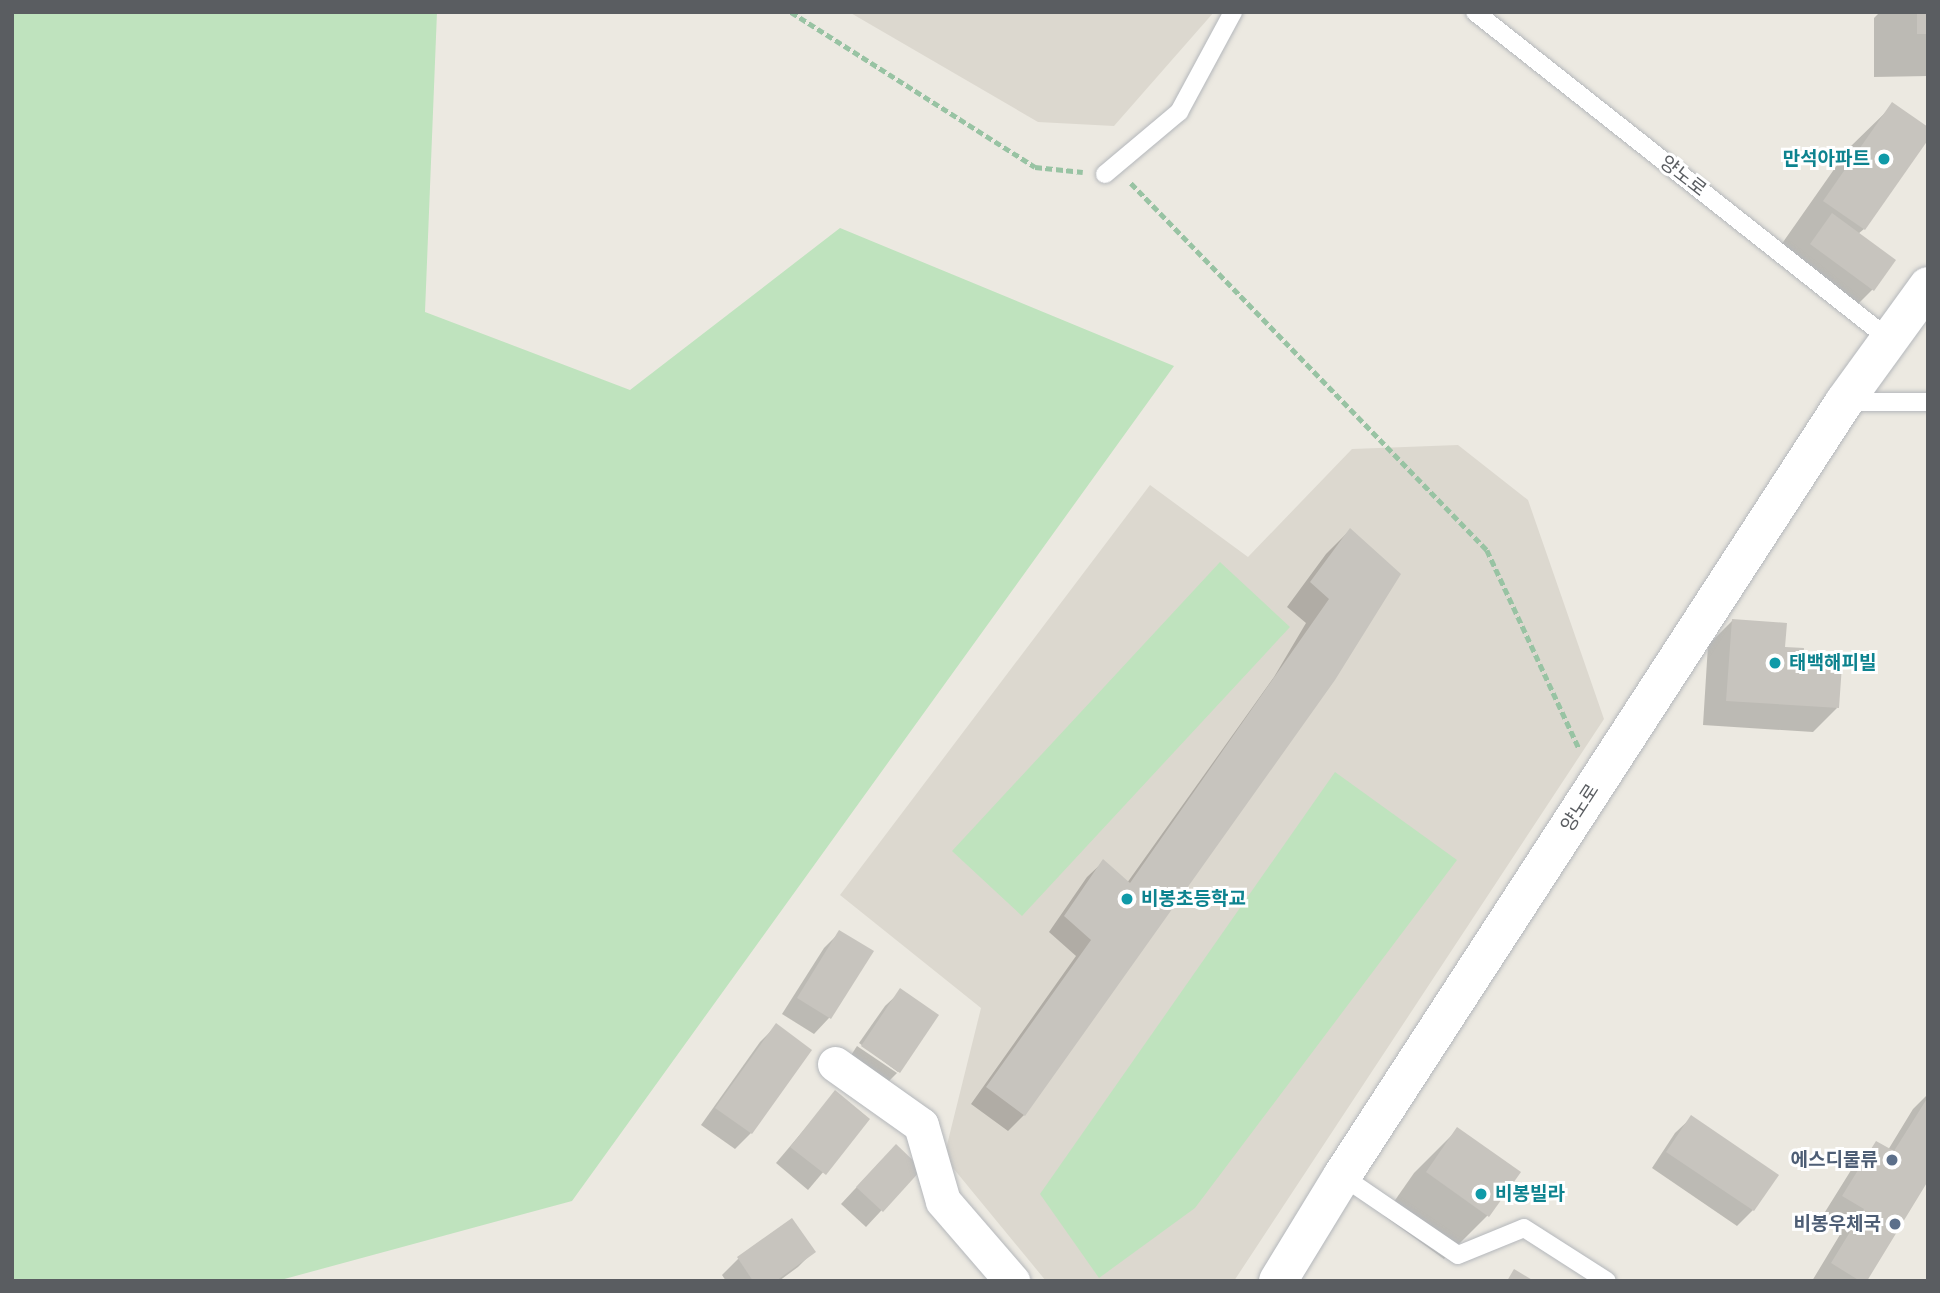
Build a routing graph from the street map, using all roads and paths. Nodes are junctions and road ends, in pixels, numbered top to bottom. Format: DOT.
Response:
graph roads {
  1 [pos="791,12"];
  2 [pos="1233,12"];
  3 [pos="1475,12"];
  4 [pos="1105,174"];
  5 [pos="1928,286"];
  6 [pos="1890,340"];
  7 [pos="1844,402"];
  8 [pos="1928,402"];
  9 [pos="1595,784"];
  10 [pos="835,1064"];
  11 [pos="1342,1176"];
  12 [pos="1012,1281"];
  13 [pos="1278,1281"];
  14 [pos="1607,1281"];
  1 -- 4 [label="path"];
  2 -- 4 [label="lane"];
  3 -- 6 [label="lane, 양노로"];
  4 -- 9 [label="path"];
  5 -- 6 [label="street, 양노로"];
  6 -- 7 [label="street, 양노로"];
  7 -- 8 [label="lane"];
  7 -- 9 [label="street, 양노로"];
  9 -- 11 [label="street, 양노로"];
  10 -- 12 [label="street"];
  11 -- 13 [label="street, 양노로"];
  11 -- 14 [label="lane"];
}
